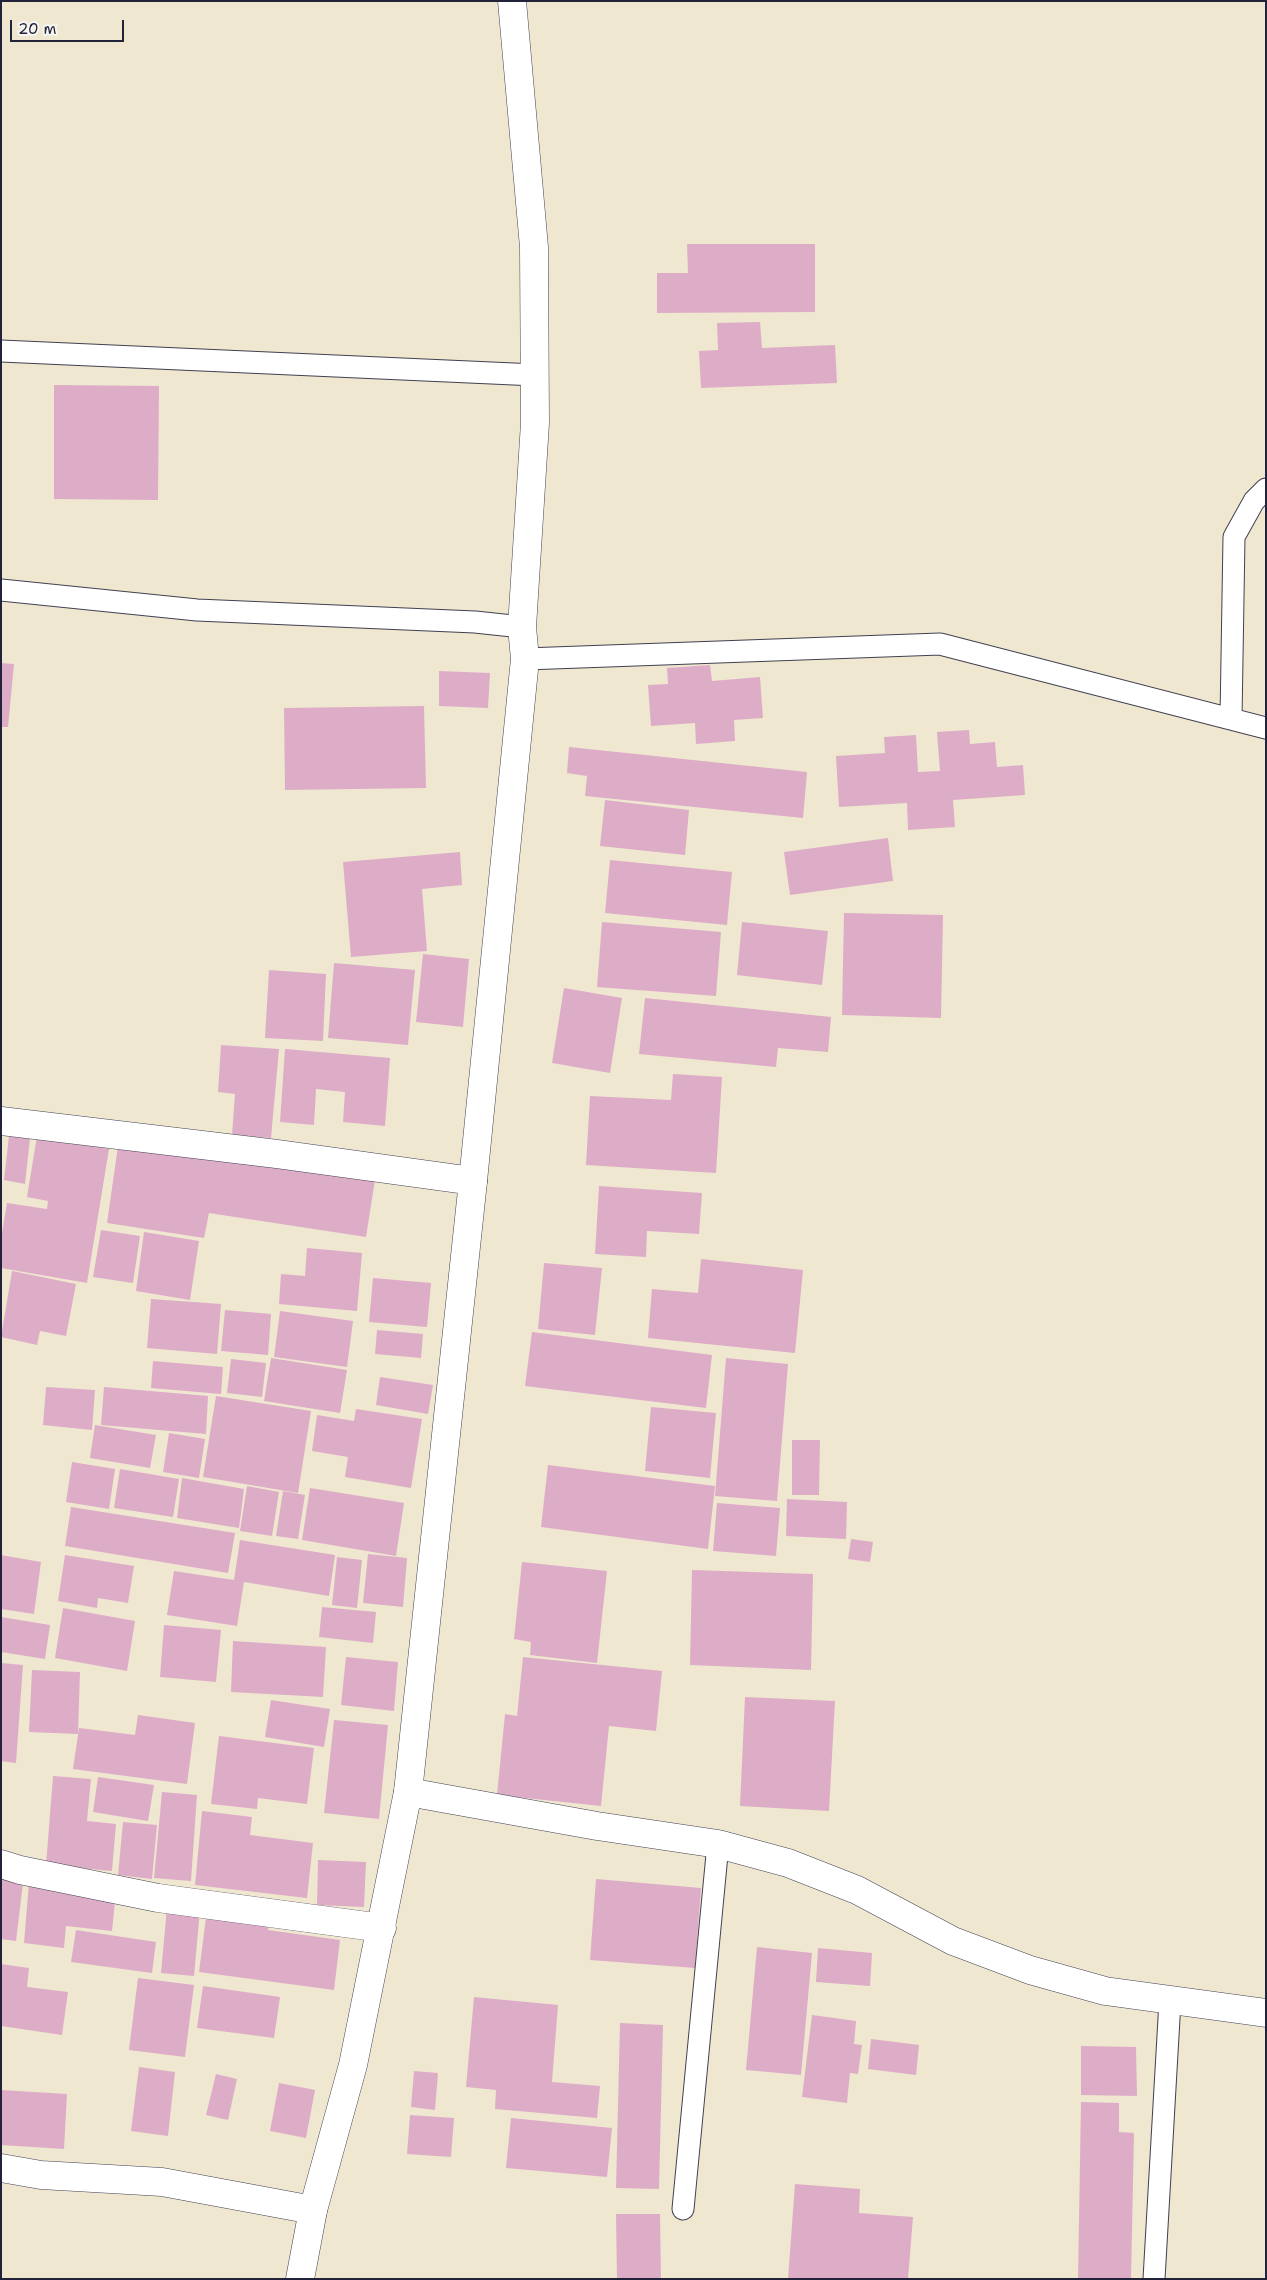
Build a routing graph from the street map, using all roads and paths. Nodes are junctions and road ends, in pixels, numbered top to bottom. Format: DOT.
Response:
graph roads {
  1 [pos="512,1"];
  2 [pos="1,351"];
  3 [pos="536,375"];
  4 [pos="1266,489"];
  5 [pos="1,590"];
  6 [pos="522,627"];
  7 [pos="525,659"];
  8 [pos="1231,719"];
  9 [pos="1266,728"];
  10 [pos="1,1121"];
  11 [pos="473,1181"];
  12 [pos="408,1792"];
  13 [pos="718,1844"];
  14 [pos="1,1864"];
  15 [pos="382,1928"];
  16 [pos="1170,2001"];
  17 [pos="1266,2013"];
  18 [pos="1,2168"];
  19 [pos="683,2209"];
  20 [pos="313,2210"];
  21 [pos="300,2279"];
  22 [pos="1154,2279"];
  1 -- 3 [label="main road"];
  2 -- 3 [label="lane"];
  3 -- 6 [label="main road"];
  4 -- 8 [label="lane"];
  5 -- 6 [label="lane"];
  6 -- 7 [label="main road"];
  7 -- 8 [label="lane"];
  7 -- 11 [label="main road"];
  8 -- 9 [label="lane"];
  10 -- 11 [label="main road"];
  11 -- 12 [label="main road"];
  12 -- 13 [label="main road"];
  12 -- 15 [label="main road"];
  13 -- 16 [label="main road"];
  13 -- 19 [label="lane"];
  14 -- 15 [label="main road"];
  15 -- 20 [label="main road"];
  16 -- 17 [label="main road"];
  16 -- 22 [label="lane"];
  18 -- 20 [label="main road"];
  20 -- 21 [label="main road"];
}
